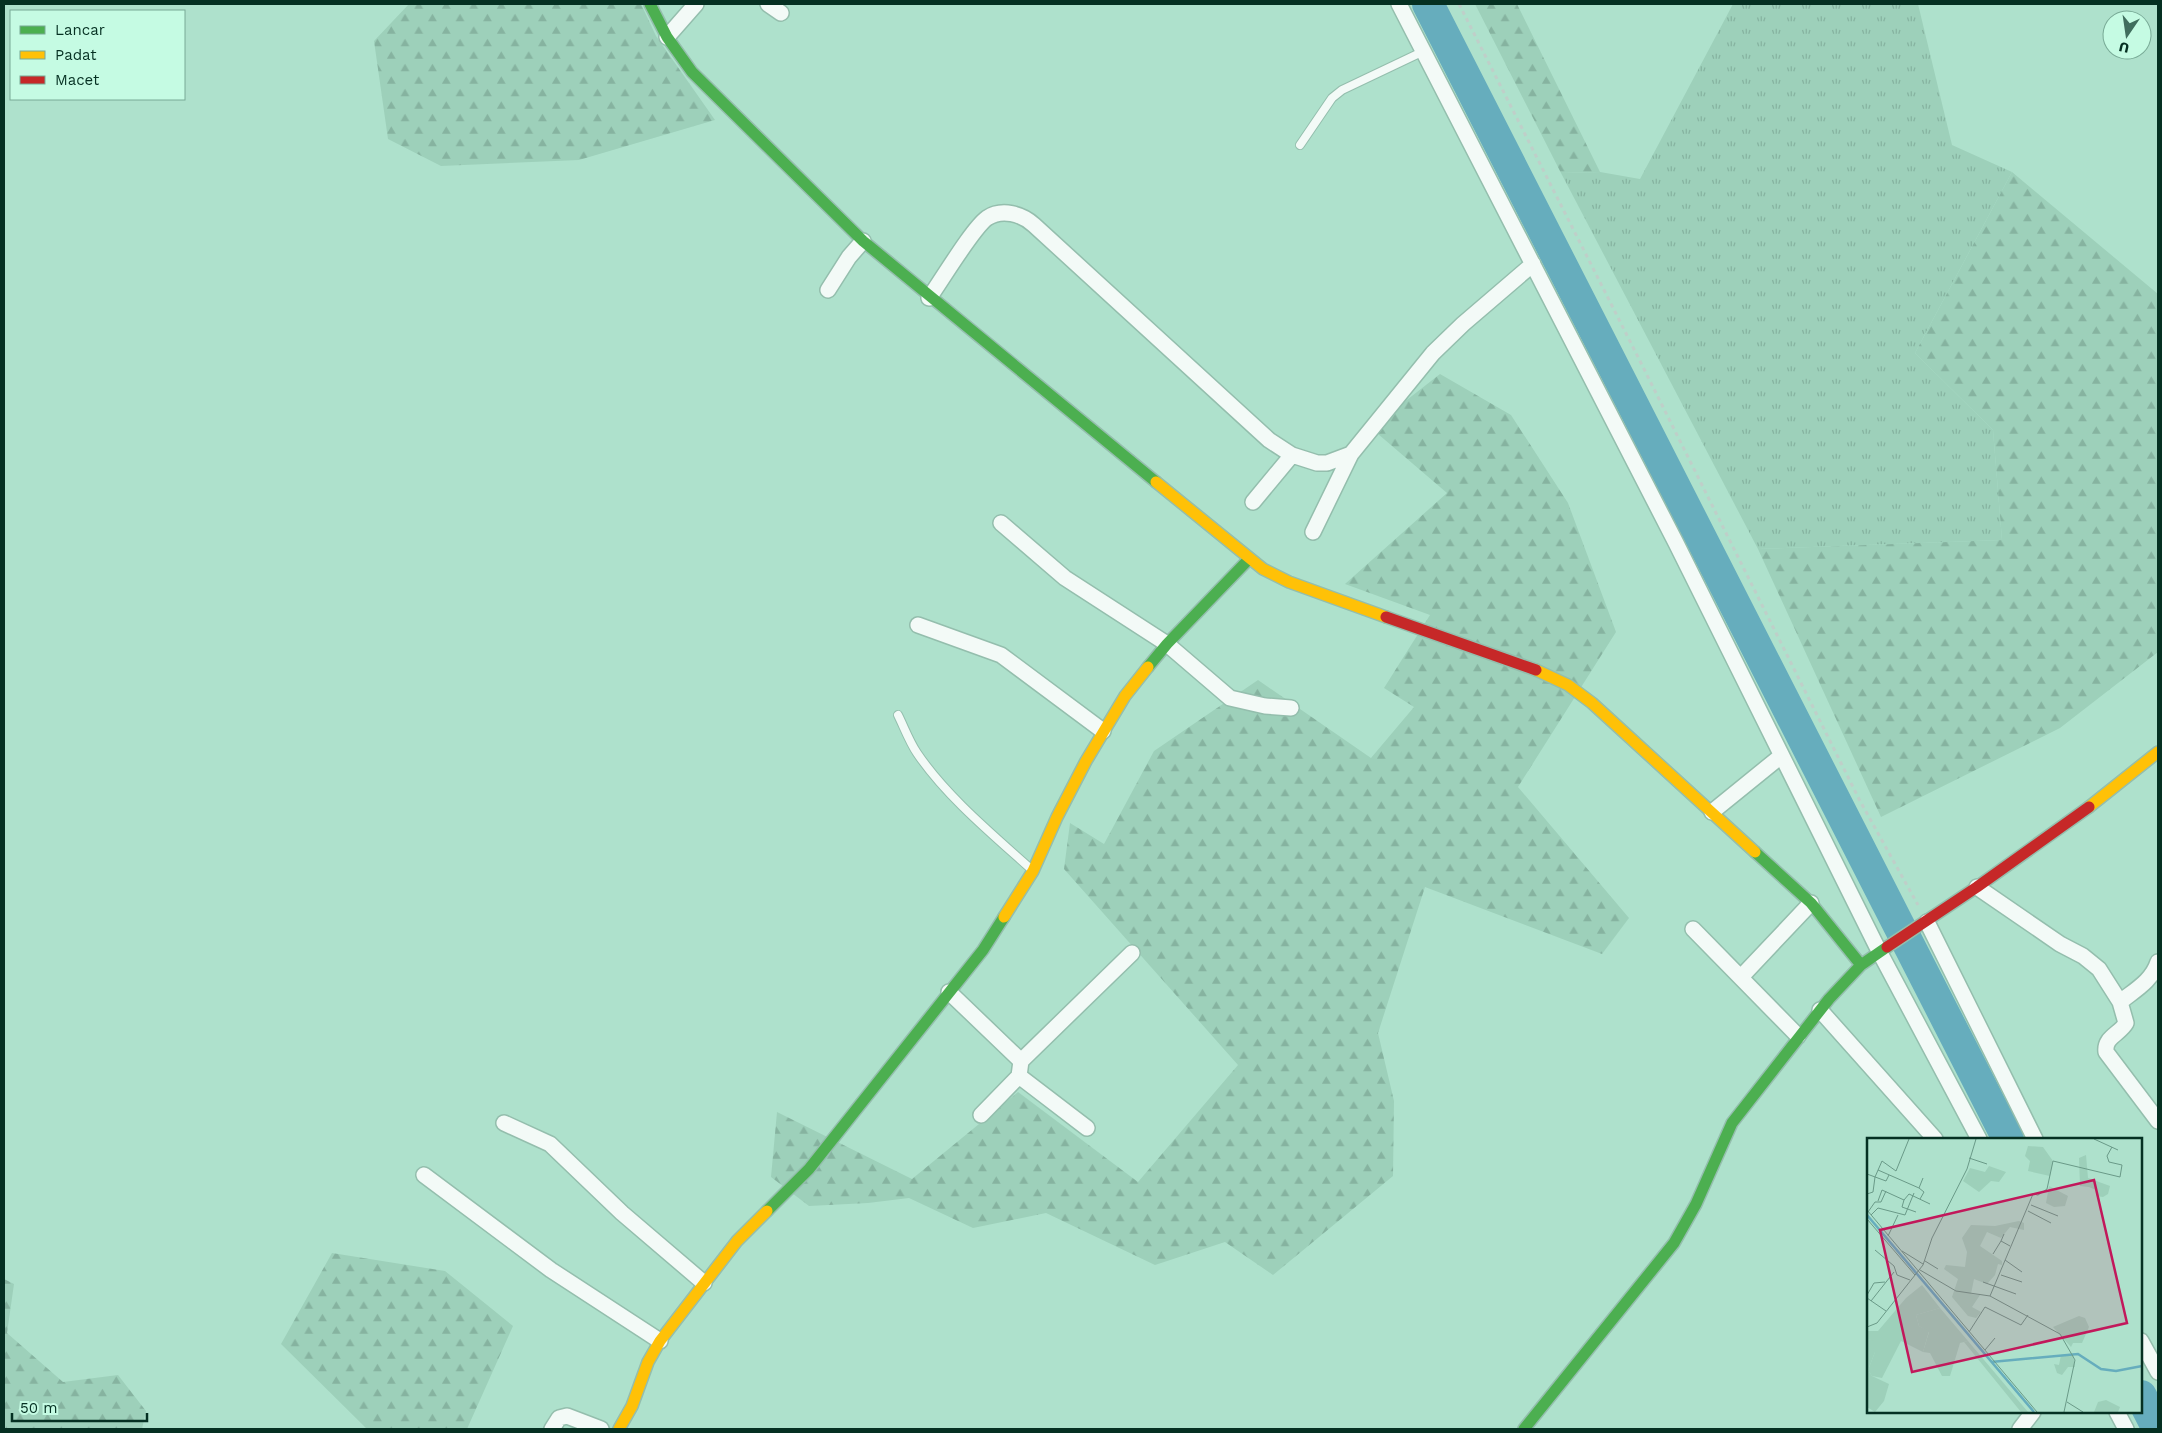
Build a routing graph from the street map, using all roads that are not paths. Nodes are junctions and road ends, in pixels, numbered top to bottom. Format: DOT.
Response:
graph roads {
  1 [pos="650,4"];
  2 [pos="696,4"];
  3 [pos="768,4"];
  4 [pos="1399,4"];
  5 [pos="781,13"];
  6 [pos="668,37"];
  7 [pos="1424,51"];
  8 [pos="1300,145"];
  9 [pos="863,241"];
  10 [pos="1533,264"];
  11 [pos="828,290"];
  12 [pos="929,298"];
  13 [pos="1351,454"];
  14 [pos="1292,455"];
  15 [pos="1253,502"];
  16 [pos="1001,522"];
  17 [pos="1312,532"];
  18 [pos="1249,559"];
  19 [pos="918,625"];
  20 [pos="1167,644"];
  21 [pos="1291,708"];
  22 [pos="898,714"];
  23 [pos="1103,731"];
  24 [pos="2158,752"];
  25 [pos="1781,756"];
  26 [pos="1712,812"];
  27 [pos="1033,871"];
  28 [pos="1977,887"];
  29 [pos="1811,903"];
  30 [pos="1924,924"];
  31 [pos="1693,929"];
  32 [pos="1885,948"];
  33 [pos="1132,953"];
  34 [pos="2158,962"];
  35 [pos="1861,964"];
  36 [pos="1742,976"];
  37 [pos="949,992"];
  38 [pos="2120,1002"];
  39 [pos="1820,1010"];
  40 [pos="1798,1036"];
  41 [pos="1021,1061"];
  42 [pos="1019,1076"];
  43 [pos="980,1115"];
  44 [pos="2158,1121"];
  45 [pos="504,1123"];
  46 [pos="1087,1128"];
  47 [pos="1934,1138"];
  48 [pos="1979,1138"];
  49 [pos="2034,1138"];
  50 [pos="424,1175"];
  51 [pos="704,1283"];
  52 [pos="660,1341"];
  53 [pos="2142,1343"];
  54 [pos="2158,1372"];
  55 [pos="2031,1413"];
  56 [pos="2118,1413"];
  57 [pos="552,1429"];
  58 [pos="601,1429"];
  59 [pos="619,1429"];
  60 [pos="1524,1429"];
  61 [pos="2020,1429"];
  62 [pos="2126,1429"];
  1 -- 6 [label="street"];
  2 -- 6 [label="street"];
  3 -- 5 [label="street"];
  4 -- 7 [label="street"];
  6 -- 9 [label="street"];
  7 -- 8 [label="lane"];
  7 -- 10 [label="street"];
  9 -- 11 [label="street"];
  9 -- 12 [label="street"];
  10 -- 13 [label="street"];
  10 -- 25 [label="street"];
  12 -- 14 [label="street"];
  12 -- 18 [label="street"];
  13 -- 14 [label="street"];
  13 -- 17 [label="street"];
  14 -- 15 [label="street"];
  16 -- 20 [label="street"];
  18 -- 20 [label="street"];
  18 -- 26 [label="street"];
  19 -- 23 [label="street"];
  20 -- 21 [label="street"];
  20 -- 23 [label="street"];
  22 -- 27 [label="lane"];
  23 -- 27 [label="street"];
  24 -- 28 [label="street"];
  25 -- 26 [label="street"];
  25 -- 32 [label="street"];
  26 -- 29 [label="street"];
  27 -- 37 [label="street"];
  28 -- 30 [label="street"];
  28 -- 38 [label="street"];
  29 -- 35 [label="street"];
  29 -- 36 [label="street"];
  30 -- 32 [label="street"];
  30 -- 49 [label="street"];
  31 -- 36 [label="street"];
  32 -- 35 [label="street"];
  32 -- 48 [label="street"];
  33 -- 41 [label="street"];
  34 -- 38 [label="street"];
  35 -- 39 [label="street"];
  36 -- 40 [label="street"];
  37 -- 41 [label="street"];
  37 -- 51 [label="street"];
  38 -- 44 [label="street"];
  39 -- 40 [label="street"];
  39 -- 47 [label="street"];
  40 -- 60 [label="street"];
  41 -- 42 [label="street"];
  42 -- 43 [label="street"];
  42 -- 46 [label="street"];
  45 -- 51 [label="street"];
  50 -- 52 [label="street"];
  51 -- 52 [label="street"];
  52 -- 59 [label="street"];
  53 -- 54 [label="street"];
  55 -- 61 [label="street"];
  56 -- 62 [label="street"];
  57 -- 58 [label="street"];
}
